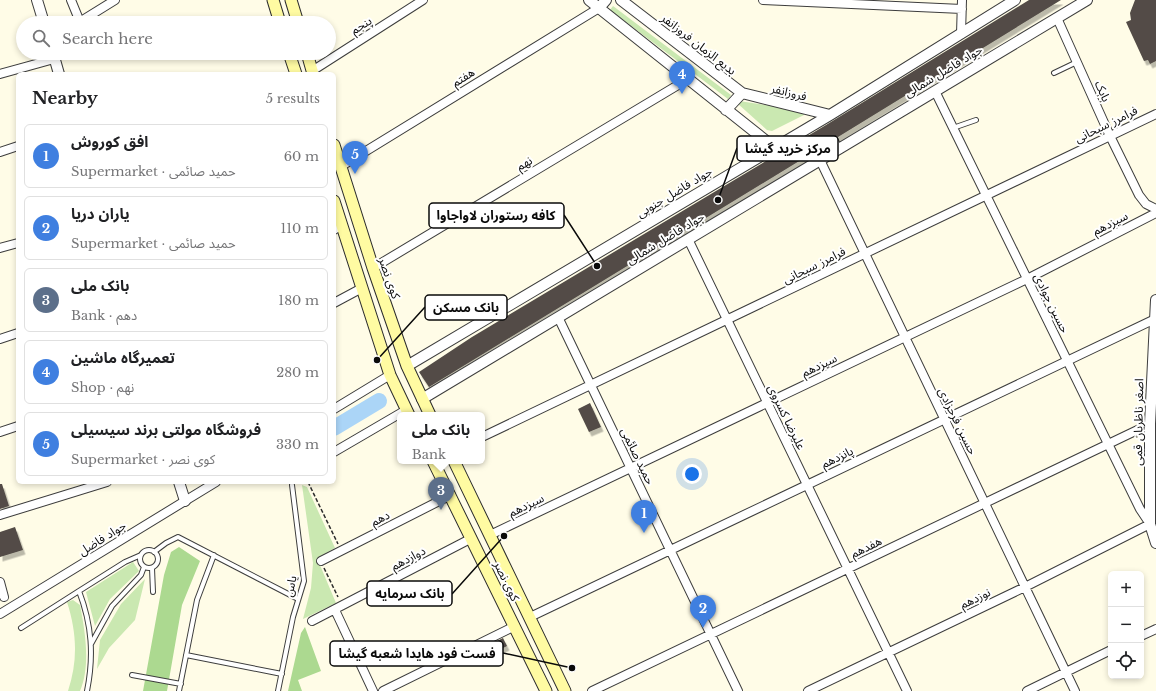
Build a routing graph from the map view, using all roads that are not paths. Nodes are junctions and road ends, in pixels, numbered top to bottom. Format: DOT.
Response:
graph roads {
  1 [pos="37,0"];
  2 [pos="71,0"];
  3 [pos="115,0"];
  4 [pos="272,0"];
  5 [pos="291,0"];
  6 [pos="423,0"];
  7 [pos="589,0"];
  8 [pos="606,0"];
  9 [pos="621,0"];
  10 [pos="763,0"];
  11 [pos="962,0"];
  12 [pos="1015,0"];
  13 [pos="1087,0"];
  14 [pos="599,8"];
  15 [pos="962,9"];
  16 [pos="42,16"];
  17 [pos="77,16"];
  18 [pos="89,16"];
  19 [pos="278,16"];
  20 [pos="296,16"];
  21 [pos="1057,18"];
  22 [pos="961,34"];
  23 [pos="336,56"];
  24 [pos="42,60"];
  25 [pos="55,60"];
  26 [pos="291,60"];
  27 [pos="308,60"];
  28 [pos="330,60"];
  29 [pos="1077,62"];
  30 [pos="58,72"];
  31 [pos="295,72"];
  32 [pos="312,72"];
  33 [pos="1054,73"];
  34 [pos="0,74"];
  35 [pos="688,79"];
  36 [pos="935,91"];
  37 [pos="742,93"];
  38 [pos="726,110"];
  39 [pos="1156,114"];
  40 [pos="828,120"];
  41 [pos="976,120"];
  42 [pos="953,128"];
  43 [pos="1110,136"];
  44 [pos="835,139"];
  45 [pos="16,147"];
  46 [pos="775,148"];
  47 [pos="840,148"];
  48 [pos="0,152"];
  49 [pos="336,152"];
  50 [pos="820,160"];
  51 [pos="340,167"];
  52 [pos="986,195"];
  53 [pos="1156,209"];
  54 [pos="1156,213"];
  55 [pos="336,214"];
  56 [pos="338,227"];
  57 [pos="688,239"];
  58 [pos="16,243"];
  59 [pos="0,248"];
  60 [pos="864,254"];
  61 [pos="373,268"];
  62 [pos="1027,279"];
  63 [pos="362,288"];
  64 [pos="1156,300"];
  65 [pos="336,302"];
  66 [pos="558,317"];
  67 [pos="1155,319"];
  68 [pos="727,320"];
  69 [pos="16,334"];
  70 [pos="905,337"];
  71 [pos="0,339"];
  72 [pos="1067,361"];
  73 [pos="407,366"];
  74 [pos="390,375"];
  75 [pos="591,385"];
  76 [pos="422,399"];
  77 [pos="767,403"];
  78 [pos="336,408"];
  79 [pos="408,412"];
  80 [pos="428,412"];
  81 [pos="397,418"];
  82 [pos="944,419"];
  83 [pos="1153,422"];
  84 [pos="16,427"];
  85 [pos="0,432"];
  86 [pos="485,436"];
  87 [pos="1108,444"];
  88 [pos="336,451"];
  89 [pos="435,464"];
  90 [pos="455,464"];
  91 [pos="631,468"];
  92 [pos="100,484"];
  93 [pos="180,484"];
  94 [pos="213,484"];
  95 [pos="292,485"];
  96 [pos="807,485"];
  97 [pos="451,495"];
  98 [pos="185,501"];
  99 [pos="984,503"];
  100 [pos="0,514"];
  101 [pos="1156,515"];
  102 [pos="1150,524"];
  103 [pos="490,536"];
  104 [pos="472,538"];
  105 [pos="1156,543"];
  106 [pos="670,550"];
  107 [pos="154,552"];
  108 [pos="141,555"];
  109 [pos="214,555"];
  110 [pos="321,561"];
  111 [pos="144,567"];
  112 [pos="152,568"];
  113 [pos="848,569"];
  114 [pos="0,582"];
  115 [pos="1025,587"];
  116 [pos="79,591"];
  117 [pos="153,592"];
  118 [pos="4,597"];
  119 [pos="298,599"];
  120 [pos="335,610"];
  121 [pos="1,614"];
  122 [pos="530,617"];
  123 [pos="312,621"];
  124 [pos="514,626"];
  125 [pos="21,628"];
  126 [pos="1156,629"];
  127 [pos="711,634"];
  128 [pos="1144,635"];
  129 [pos="91,645"];
  130 [pos="1108,651"];
  131 [pos="888,653"];
  132 [pos="186,655"];
  133 [pos="1066,672"];
  134 [pos="282,674"];
  135 [pos="132,675"];
  136 [pos="180,684"];
  137 [pos="87,691"];
  138 [pos="179,691"];
  139 [pos="278,691"];
  140 [pos="373,691"];
  141 [pos="383,691"];
  142 [pos="546,691"];
  143 [pos="565,691"];
  144 [pos="592,691"];
  145 [pos="738,691"];
  146 [pos="808,691"];
  147 [pos="907,691"];
  148 [pos="1027,691"];
  149 [pos="1075,691"];
  1 -- 16 [label="street"];
  2 -- 17 [label="street"];
  3 -- 18 [label="street"];
  4 -- 19 [label="main road"];
  5 -- 20 [label="main road"];
  6 -- 23 [label="street, پنجم"];
  7 -- 14 [label="street"];
  8 -- 14 [label="street"];
  9 -- 37 [label="street, بدیع الزمان فروزانفر"];
  10 -- 15 [label="street"];
  11 -- 15 [label="street"];
  12 -- 22 [label="street, جواد فاضل جنوبی"];
  13 -- 21 [label="street, جواد فاضل شمالی"];
  14 -- 35 [label="street"];
  14 -- 51 [label="street, هفتم"];
  15 -- 22 [label="street"];
  21 -- 29 [label="street, بابک"];
  21 -- 36 [label="street, جواد فاضل شمالی"];
  22 -- 40 [label="street, جواد فاضل جنوبی"];
  24 -- 34 [label="street"];
  25 -- 30 [label="street"];
  26 -- 31 [label="main road"];
  27 -- 32 [label="main road"];
  28 -- 32 [label="street, پنجم"];
  29 -- 33 [label="lane"];
  29 -- 43 [label="street, بابک"];
  35 -- 38 [label="street"];
  35 -- 61 [label="street, نهم"];
  36 -- 42 [label="street, حسین جوادی"];
  36 -- 47 [label="street, جواد فاضل شمالی"];
  37 -- 38 [label="street"];
  37 -- 40 [label="street, فروزانفر"];
  38 -- 46 [label="street"];
  39 -- 43 [label="street, فرامرز سبحانی"];
  40 -- 46 [label="street, جواد فاضل جنوبی"];
  41 -- 42 [label="lane"];
  42 -- 52 [label="street, حسین جوادی"];
  43 -- 52 [label="street, فرامرز سبحانی"];
  43 -- 53 [label="street, بابک"];
  44 -- 47 [label="lane"];
  45 -- 48 [label="street"];
  46 -- 73 [label="street, جواد فاضل جنوبی"];
  47 -- 50 [label="street, جواد فاضل شمالی"];
  49 -- 51 [label="main road, کوی نصر"];
  50 -- 57 [label="street, جواد فاضل شمالی"];
  50 -- 60 [label="street, حسین فرحزادی"];
  51 -- 61 [label="main road, کوی نصر"];
  52 -- 60 [label="street, فرامرز سبحانی"];
  52 -- 62 [label="street, حسین جوادی"];
  54 -- 62 [label="street, سیزدهم"];
  55 -- 56 [label="main road"];
  56 -- 63 [label="main road"];
  57 -- 66 [label="street, جواد فاضل شمالی"];
  57 -- 68 [label="street, علیرضا کسروی"];
  58 -- 59 [label="street"];
  60 -- 68 [label="street, فرامرز سبحانی"];
  60 -- 70 [label="street, حسین فرحزادی"];
  61 -- 73 [label="main road, کوی نصر"];
  62 -- 70 [label="street, سیزدهم"];
  62 -- 72 [label="street, حسین جوادی"];
  63 -- 65 [label="street"];
  63 -- 74 [label="main road"];
  64 -- 67 [label="street, اصغر ناظریان قمی"];
  66 -- 75 [label="street, حمید صائمی"];
  66 -- 76 [label="street, جواد فاضل شمالی"];
  67 -- 72 [label="street, پانزدهم"];
  67 -- 83 [label="street, اصغر ناظریان قمی"];
  68 -- 75 [label="street, فرامرز سبحانی"];
  68 -- 77 [label="street, علیرضا کسروی"];
  69 -- 71 [label="street"];
  70 -- 77 [label="street, سیزدهم"];
  70 -- 82 [label="street, حسین فرحزادی"];
  72 -- 82 [label="street, پانزدهم"];
  72 -- 87 [label="street, حسین جوادی"];
  73 -- 76 [label="main road, کوی نصر"];
  74 -- 78 [label="street"];
  74 -- 79 [label="main road"];
  75 -- 86 [label="street, فرامرز سبحانی"];
  75 -- 91 [label="street, حمید صائمی"];
  76 -- 80 [label="main road, کوی نصر"];
  77 -- 91 [label="street, سیزدهم"];
  77 -- 96 [label="street, علیرضا کسروی"];
  81 -- 88 [label="street"];
  82 -- 96 [label="street, پانزدهم"];
  82 -- 99 [label="street, حسین فرحزادی"];
  83 -- 87 [label="street, هفدهم"];
  83 -- 102 [label="street, اصغر ناظریان قمی"];
  84 -- 85 [label="street"];
  87 -- 99 [label="street, هفدهم"];
  87 -- 102 [label="street, حسین جوادی"];
  89 -- 97 [label="main road, کوی نصر"];
  90 -- 103 [label="main road, کوی نصر"];
  91 -- 103 [label="street, سیزدهم"];
  91 -- 106 [label="street, حمید صائمی"];
  92 -- 100 [label="street"];
  93 -- 98 [label="street"];
  94 -- 98 [label="street, جواد فاضل"];
  95 -- 119 [label="lane, یاس"];
  96 -- 106 [label="street, پانزدهم"];
  96 -- 113 [label="street, علیرضا کسروی"];
  97 -- 104 [label="main road, کوی نصر"];
  97 -- 110 [label="street, دهم"];
  98 -- 121 [label="street, جواد فاضل"];
  99 -- 113 [label="street, هفدهم"];
  99 -- 115 [label="street, حسین فرحزادی"];
  101 -- 102 [label="street"];
  102 -- 105 [label="street, اصغر ناظریان قمی"];
  102 -- 115 [label="street, نوزدهم"];
  103 -- 122 [label="main road, کوی نصر"];
  104 -- 120 [label="street, دوازدهم"];
  104 -- 124 [label="main road, کوی نصر"];
  106 -- 122 [label="street, پانزدهم"];
  106 -- 127 [label="street, حمید صائمی"];
  107 -- 108 [label="lane"];
  107 -- 109 [label="lane"];
  107 -- 112 [label="lane"];
  108 -- 111 [label="lane"];
  108 -- 116 [label="lane"];
  109 -- 119 [label="lane"];
  109 -- 132 [label="lane"];
  111 -- 112 [label="lane"];
  111 -- 129 [label="lane"];
  112 -- 117 [label="lane"];
  113 -- 127 [label="street, هفدهم"];
  113 -- 131 [label="street, علیرضا کسروی"];
  114 -- 118 [label="street"];
  115 -- 131 [label="street, نوزدهم"];
  115 -- 133 [label="street, حسین فرحزادی"];
  116 -- 125 [label="lane"];
  116 -- 129 [label="lane"];
  119 -- 134 [label="lane, یاس"];
  120 -- 123 [label="street, دوازدهم"];
  120 -- 140 [label="street"];
  122 -- 143 [label="main road, کوی نصر"];
  124 -- 141 [label="street"];
  124 -- 142 [label="main road, کوی نصر"];
  126 -- 128 [label="street"];
  127 -- 144 [label="street, هفدهم"];
  127 -- 145 [label="street, حمید صائمی"];
  129 -- 137 [label="lane"];
  130 -- 133 [label="street"];
  131 -- 146 [label="street, نوزدهم"];
  131 -- 147 [label="street, علیرضا کسروی"];
  132 -- 134 [label="lane"];
  132 -- 136 [label="lane"];
  133 -- 148 [label="street"];
  133 -- 149 [label="street, حسین فرحزادی"];
  134 -- 139 [label="lane, یاس"];
  135 -- 136 [label="lane"];
  136 -- 138 [label="lane"];
}
